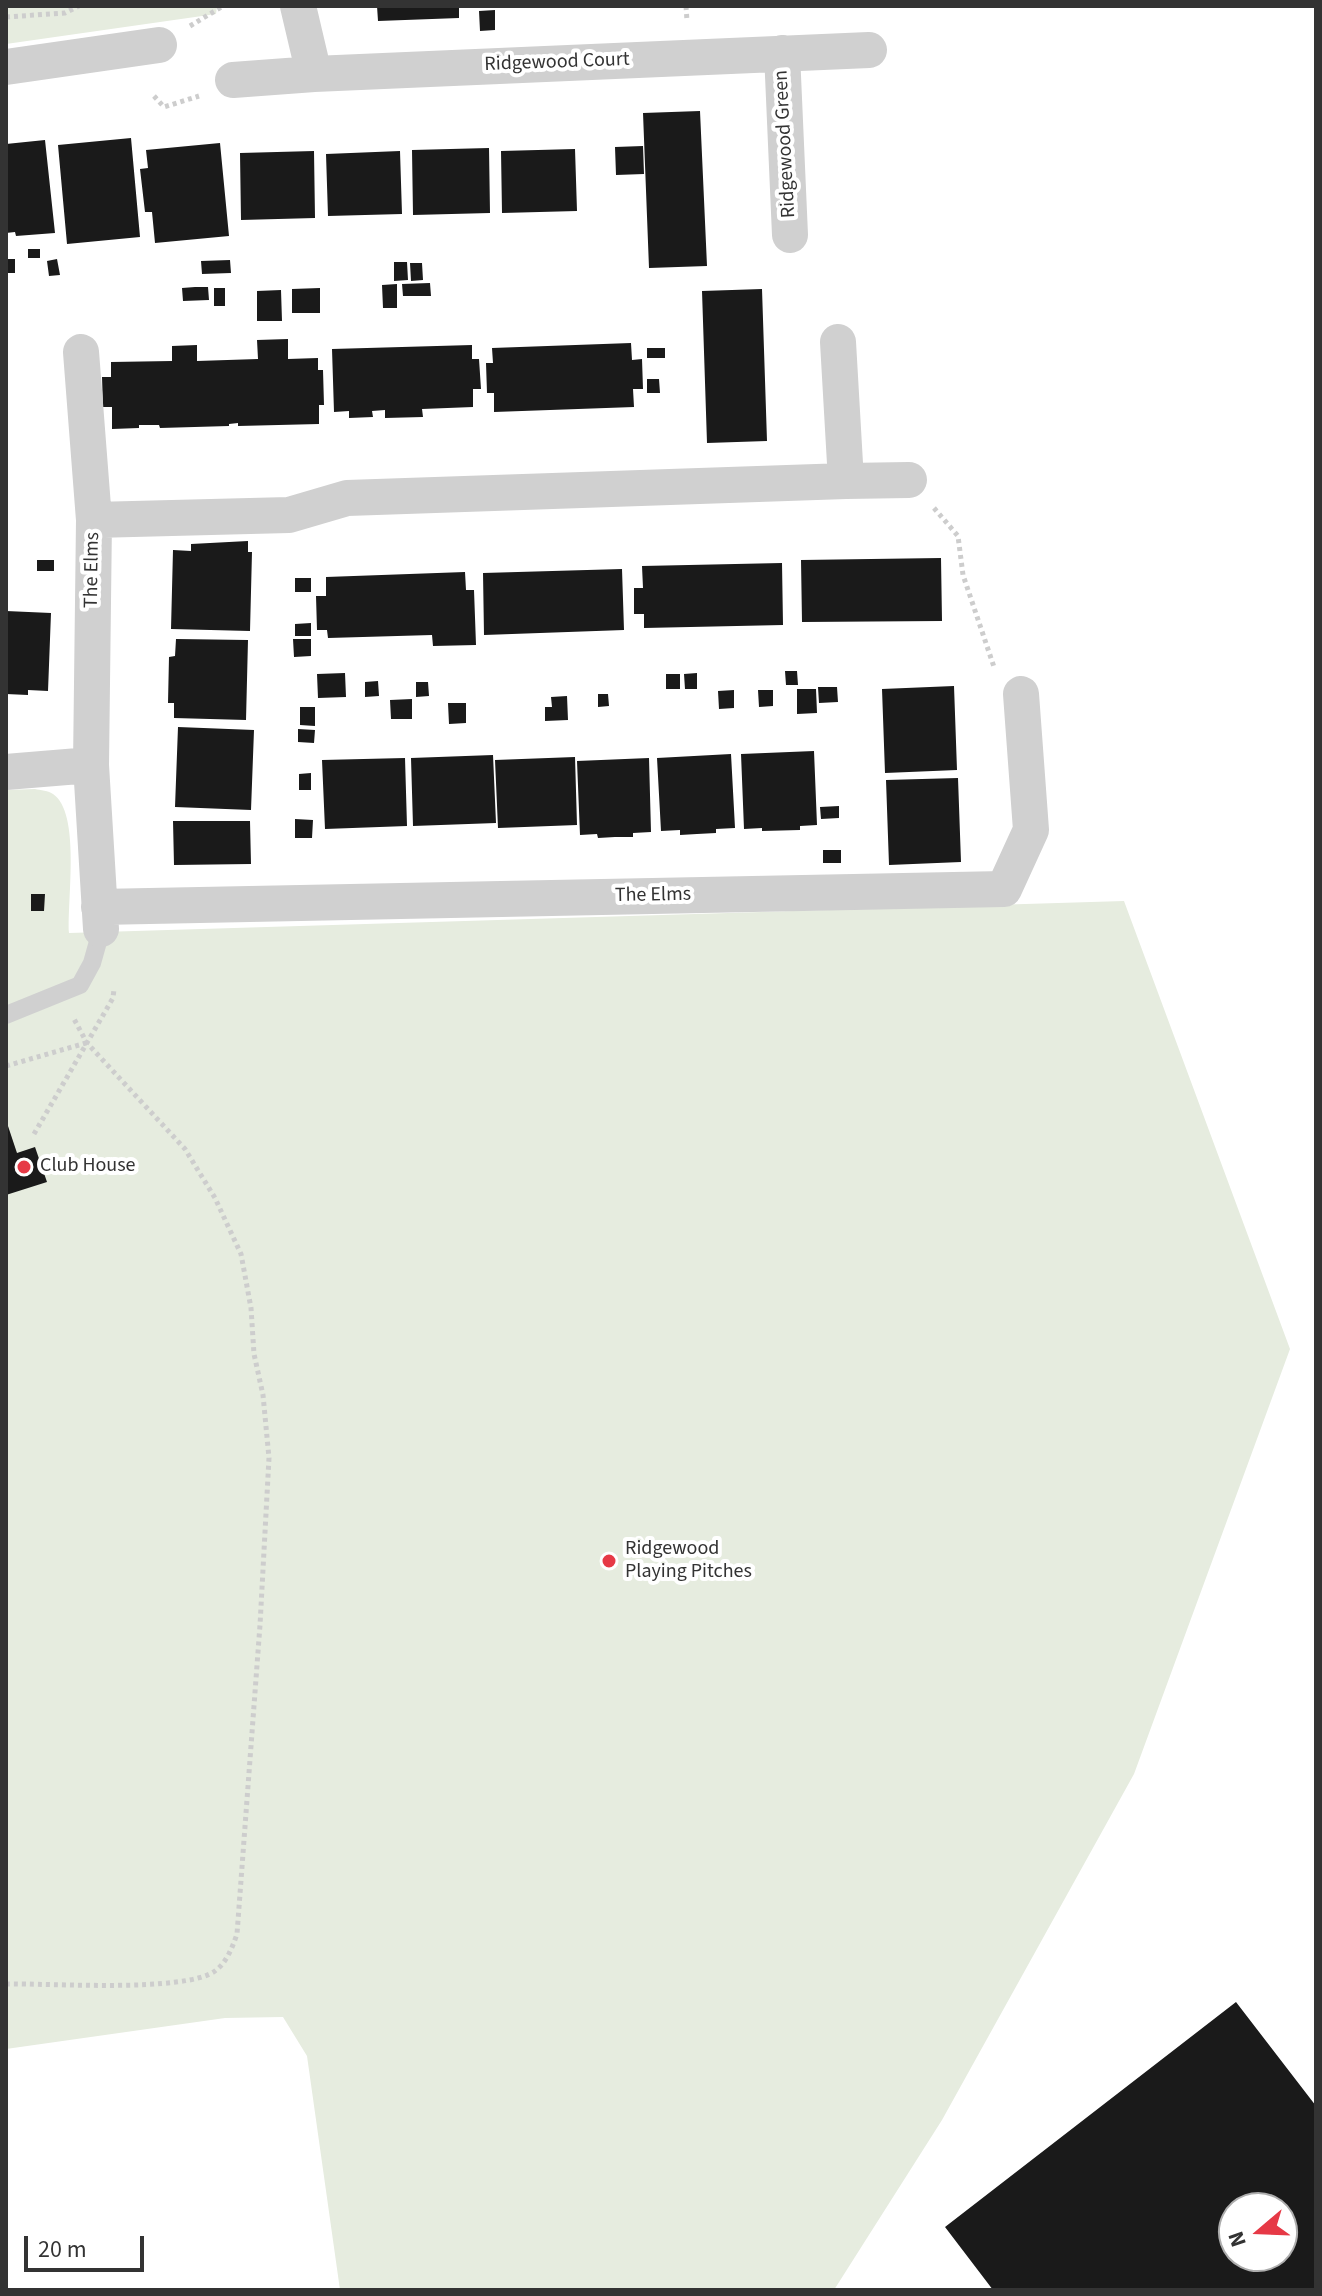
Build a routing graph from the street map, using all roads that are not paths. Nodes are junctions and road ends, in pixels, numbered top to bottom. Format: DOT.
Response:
graph roads {
  1 [pos="298,6"];
  2 [pos="159,45"];
  3 [pos="869,50"];
  4 [pos="782,53"];
  5 [pos="6,67"];
  6 [pos="314,74"];
  7 [pos="233,80"];
  8 [pos="790,235"];
  9 [pos="838,342"];
  10 [pos="81,352"];
  11 [pos="909,480"];
  12 [pos="846,481"];
  13 [pos="94,520"];
  14 [pos="1021,694"];
  15 [pos="91,765"];
  16 [pos="6,772"];
  17 [pos="100,919"];
  18 [pos="6,1015"];
  1 -- 6 [label="street"];
  2 -- 5 [label="street"];
  3 -- 4 [label="street, Ridgewood Court"];
  4 -- 6 [label="street, Ridgewood Court"];
  4 -- 8 [label="street, Ridgewood Green"];
  6 -- 7 [label="street, Ridgewood Court"];
  9 -- 12 [label="street"];
  10 -- 13 [label="street, The Elms"];
  11 -- 12 [label="street, The Elms"];
  12 -- 13 [label="street, The Elms"];
  13 -- 15 [label="street, The Elms"];
  14 -- 17 [label="street, The Elms"];
  15 -- 16 [label="street"];
  15 -- 17 [label="street, The Elms"];
  17 -- 18 [label="lane"];
}
